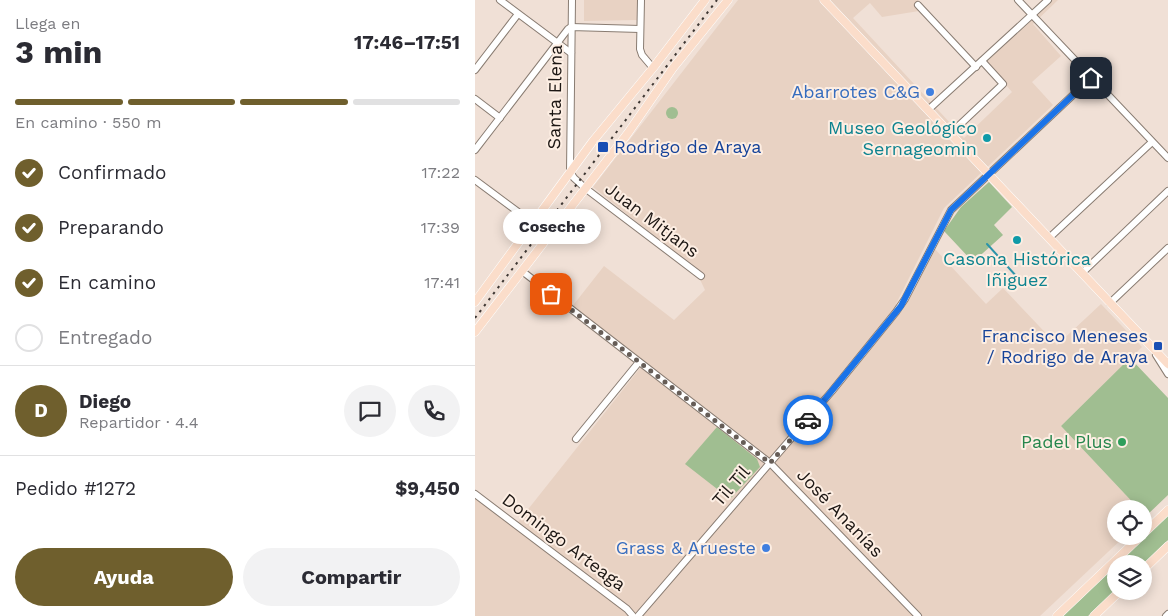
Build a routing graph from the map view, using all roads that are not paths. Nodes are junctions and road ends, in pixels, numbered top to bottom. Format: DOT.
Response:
graph roads {
  1 [pos="500,0"];
  2 [pos="571,0"];
  3 [pos="641,0"];
  4 [pos="705,0"];
  5 [pos="728,0"];
  6 [pos="824,0"];
  7 [pos="1018,0"];
  8 [pos="1048,0"];
  9 [pos="918,5"];
  10 [pos="518,14"];
  11 [pos="1032,15"];
  12 [pos="571,28"];
  13 [pos="640,29"];
  14 [pos="556,42"];
  15 [pos="571,53"];
  16 [pos="982,61"];
  17 [pos="976,66"];
  18 [pos="653,68"];
  19 [pos="475,70"];
  20 [pos="1091,78"];
  21 [pos="475,99"];
  22 [pos="928,110"];
  23 [pos="500,118"];
  24 [pos="950,134"];
  25 [pos="1152,142"];
  26 [pos="475,150"];
  27 [pos="1168,158"];
  28 [pos="570,172"];
  29 [pos="988,174"];
  30 [pos="475,180"];
  31 [pos="585,188"];
  32 [pos="1168,191"];
  33 [pos="533,223"];
  34 [pos="1049,238"];
  35 [pos="542,244"];
  36 [pos="1168,248"];
  37 [pos="522,271"];
  38 [pos="1082,273"];
  39 [pos="701,276"];
  40 [pos="475,302"];
  41 [pos="1110,303"];
  42 [pos="475,332"];
  43 [pos="1151,345"];
  44 [pos="639,362"];
  45 [pos="1168,364"];
  46 [pos="1168,374"];
  47 [pos="576,439"];
  48 [pos="770,463"];
  49 [pos="475,494"];
  50 [pos="1168,510"];
  51 [pos="1152,525"];
  52 [pos="1132,545"];
  53 [pos="1168,546"];
  54 [pos="1152,561"];
  55 [pos="1111,600"];
  56 [pos="633,616"];
  57 [pos="638,616"];
  58 [pos="918,616"];
  59 [pos="1057,616"];
  60 [pos="1094,616"];
  1 -- 10 [label="street"];
  2 -- 12 [label="street, Santa Elena"];
  3 -- 13 [label="street"];
  4 -- 18 [label="main road"];
  5 -- 31 [label="main road"];
  6 -- 22 [label="main road"];
  7 -- 11 [label="street"];
  8 -- 11 [label="street"];
  9 -- 17 [label="street"];
  10 -- 14 [label="street"];
  10 -- 19 [label="street"];
  11 -- 16 [label="street"];
  11 -- 20 [label="street"];
  12 -- 13 [label="street"];
  12 -- 14 [label="street"];
  12 -- 15 [label="street, Santa Elena"];
  13 -- 18 [label="street"];
  14 -- 15 [label="street"];
  14 -- 23 [label="street"];
  15 -- 28 [label="street, Santa Elena"];
  16 -- 17 [label="street"];
  16 -- 24 [label="street"];
  17 -- 22 [label="street"];
  18 -- 28 [label="main road"];
  20 -- 25 [label="street"];
  20 -- 29 [label="street, Til Til"];
  21 -- 23 [label="street"];
  22 -- 24 [label="main road"];
  23 -- 26 [label="street"];
  24 -- 29 [label="main road"];
  25 -- 27 [label="street"];
  25 -- 34 [label="street"];
  28 -- 31 [label="street, Santa Elena"];
  28 -- 33 [label="main road"];
  29 -- 34 [label="main road"];
  29 -- 48 [label="street, Til Til"];
  30 -- 33 [label="street"];
  31 -- 35 [label="main road"];
  31 -- 39 [label="street, Juan Mitjans"];
  32 -- 38 [label="street"];
  33 -- 35 [label="main road"];
  33 -- 40 [label="main road"];
  34 -- 38 [label="main road"];
  35 -- 37 [label="main road"];
  36 -- 41 [label="street"];
  37 -- 42 [label="main road"];
  37 -- 44 [label="street, José Ananías"];
  38 -- 41 [label="main road"];
  41 -- 43 [label="main road"];
  43 -- 45 [label="main road"];
  43 -- 46 [label="street"];
  44 -- 47 [label="street"];
  44 -- 48 [label="street, José Ananías"];
  48 -- 57 [label="street, Til Til"];
  48 -- 58 [label="street, José Ananías"];
  49 -- 56 [label="street, Domingo Arteaga"];
  50 -- 51 [label="main road"];
  52 -- 59 [label="main road"];
  53 -- 54 [label="main road"];
  55 -- 60 [label="main road"];
}
